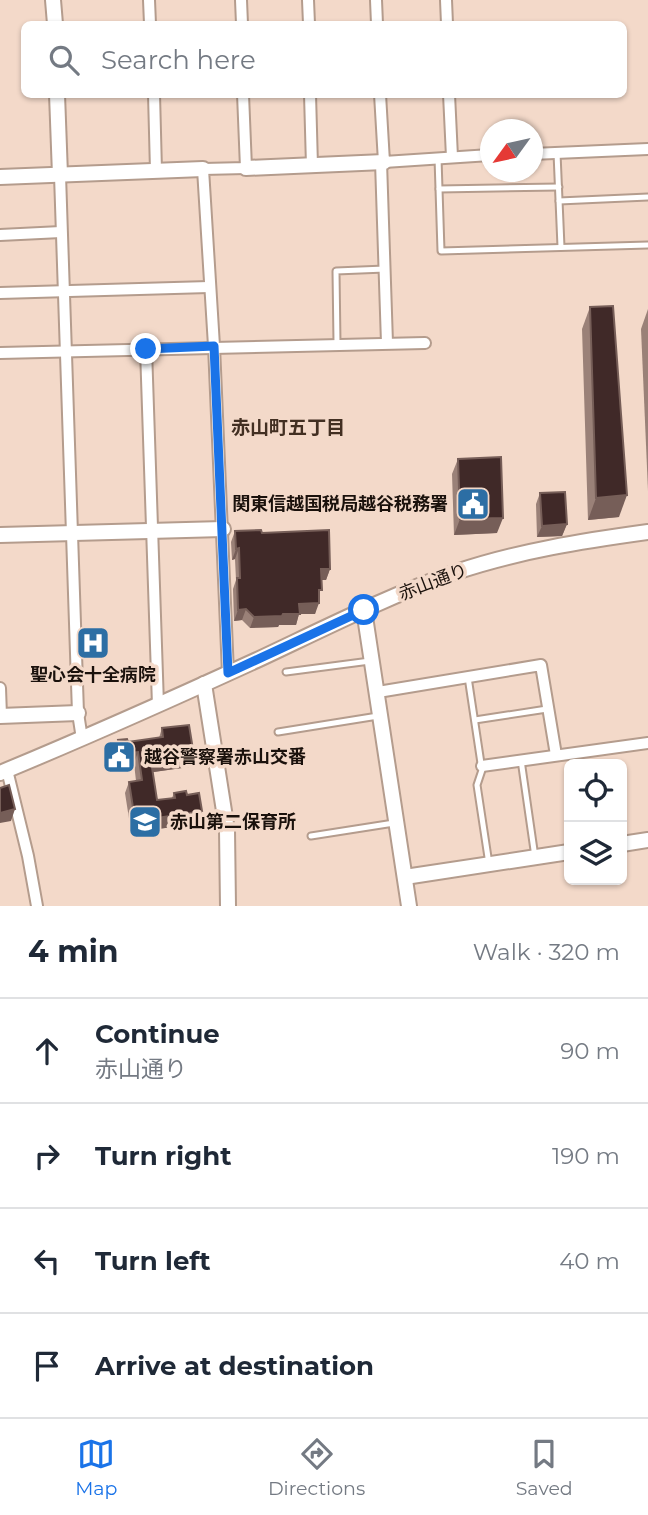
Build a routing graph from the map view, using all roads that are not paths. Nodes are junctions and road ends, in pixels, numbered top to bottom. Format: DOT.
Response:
graph roads {
  1 [pos="54,0"];
  2 [pos="149,0"];
  3 [pos="241,0"];
  4 [pos="308,0"];
  5 [pos="376,0"];
  6 [pos="446,0"];
  7 [pos="55,21"];
  8 [pos="150,21"];
  9 [pos="242,21"];
  10 [pos="309,21"];
  11 [pos="377,21"];
  12 [pos="447,21"];
  13 [pos="57,98"];
  14 [pos="154,98"];
  15 [pos="243,98"];
  16 [pos="310,98"];
  17 [pos="380,98"];
  18 [pos="449,98"];
  19 [pos="648,149"];
  20 [pos="543,153"];
  21 [pos="557,153"];
  22 [pos="480,156"];
  23 [pos="452,157"];
  24 [pos="438,158"];
  25 [pos="383,162"];
  26 [pos="312,166"];
  27 [pos="246,168"];
  28 [pos="203,169"];
  29 [pos="156,171"];
  30 [pos="60,175"];
  31 [pos="0,177"];
  32 [pos="559,187"];
  33 [pos="439,189"];
  34 [pos="648,197"];
  35 [pos="559,201"];
  36 [pos="61,232"];
  37 [pos="0,235"];
  38 [pos="648,244"];
  39 [pos="561,247"];
  40 [pos="385,269"];
  41 [pos="209,287"];
  42 [pos="62,291"];
  43 [pos="0,293"];
  44 [pos="337,343"];
  45 [pos="387,343"];
  46 [pos="425,343"];
  47 [pos="214,346"];
  48 [pos="146,349"];
  49 [pos="65,352"];
  50 [pos="0,353"];
  51 [pos="223,529"];
  52 [pos="151,530"];
  53 [pos="72,532"];
  54 [pos="648,532"];
  55 [pos="0,536"];
  56 [pos="364,610"];
  57 [pos="373,660"];
  58 [pos="286,672"];
  59 [pos="228,673"];
  60 [pos="468,677"];
  61 [pos="204,684"];
  62 [pos="0,688"];
  63 [pos="378,692"];
  64 [pos="158,705"];
  65 [pos="547,709"];
  66 [pos="78,713"];
  67 [pos="381,715"];
  68 [pos="0,716"];
  69 [pos="475,720"];
  70 [pos="278,732"];
  71 [pos="82,739"];
  72 [pos="648,743"];
  73 [pos="556,755"];
  74 [pos="521,760"];
  75 [pos="481,766"];
  76 [pos="4,772"];
  77 [pos="397,822"];
  78 [pos="311,836"];
  79 [pos="648,840"];
  80 [pos="627,843"];
  81 [pos="564,853"];
  82 [pos="535,857"];
  83 [pos="489,864"];
  84 [pos="405,877"];
  85 [pos="37,906"];
  86 [pos="229,906"];
  87 [pos="409,906"];
  1 -- 7 [label="street"];
  2 -- 8 [label="street"];
  3 -- 9 [label="street"];
  4 -- 10 [label="street"];
  5 -- 11 [label="street"];
  6 -- 12 [label="street"];
  13 -- 30 [label="street"];
  14 -- 29 [label="street"];
  15 -- 27 [label="street"];
  16 -- 26 [label="street"];
  17 -- 25 [label="street"];
  18 -- 23 [label="street"];
  19 -- 21 [label="street"];
  20 -- 21 [label="street"];
  21 -- 32 [label="lane"];
  22 -- 23 [label="street"];
  23 -- 24 [label="street"];
  24 -- 25 [label="street"];
  24 -- 33 [label="lane"];
  25 -- 26 [label="street"];
  25 -- 40 [label="street"];
  26 -- 27 [label="street"];
  27 -- 28 [label="street"];
  28 -- 29 [label="street"];
  28 -- 41 [label="street"];
  29 -- 30 [label="street"];
  30 -- 31 [label="street"];
  30 -- 36 [label="street"];
  32 -- 33 [label="lane"];
  32 -- 35 [label="lane"];
  33 -- 39 [label="lane"];
  34 -- 35 [label="lane"];
  35 -- 39 [label="lane"];
  36 -- 37 [label="street"];
  36 -- 42 [label="street"];
  38 -- 39 [label="lane"];
  40 -- 44 [label="lane"];
  40 -- 45 [label="street"];
  41 -- 42 [label="street"];
  41 -- 47 [label="street"];
  42 -- 43 [label="street"];
  42 -- 49 [label="street"];
  44 -- 45 [label="street"];
  44 -- 47 [label="street"];
  45 -- 46 [label="street"];
  47 -- 48 [label="street"];
  47 -- 51 [label="street"];
  48 -- 49 [label="street"];
  48 -- 52 [label="street"];
  49 -- 50 [label="street"];
  49 -- 53 [label="street"];
  51 -- 52 [label="street"];
  51 -- 59 [label="street"];
  52 -- 53 [label="street"];
  52 -- 64 [label="street"];
  53 -- 55 [label="street"];
  53 -- 66 [label="street"];
  54 -- 56 [label="street, 赤山通り"];
  56 -- 57 [label="street"];
  56 -- 59 [label="street, 赤山通り"];
  57 -- 58 [label="lane"];
  57 -- 63 [label="street"];
  59 -- 61 [label="street, 赤山通り"];
  60 -- 63 [label="street"];
  60 -- 65 [label="street"];
  60 -- 69 [label="lane"];
  61 -- 64 [label="street, 赤山通り"];
  61 -- 86 [label="street"];
  62 -- 68 [label="street"];
  63 -- 67 [label="street"];
  64 -- 71 [label="street, 赤山通り"];
  65 -- 69 [label="lane"];
  65 -- 73 [label="street"];
  66 -- 68 [label="street"];
  66 -- 71 [label="street"];
  67 -- 70 [label="lane"];
  67 -- 77 [label="street"];
  69 -- 75 [label="lane"];
  71 -- 76 [label="street, 赤山通り"];
  72 -- 73 [label="street"];
  73 -- 74 [label="street"];
  74 -- 75 [label="street"];
  74 -- 82 [label="lane"];
  75 -- 83 [label="lane"];
  76 -- 85 [label="street"];
  77 -- 78 [label="lane"];
  77 -- 84 [label="street"];
  79 -- 80 [label="street"];
  81 -- 82 [label="street"];
  82 -- 83 [label="street"];
  83 -- 84 [label="street"];
  84 -- 87 [label="street"];
}
